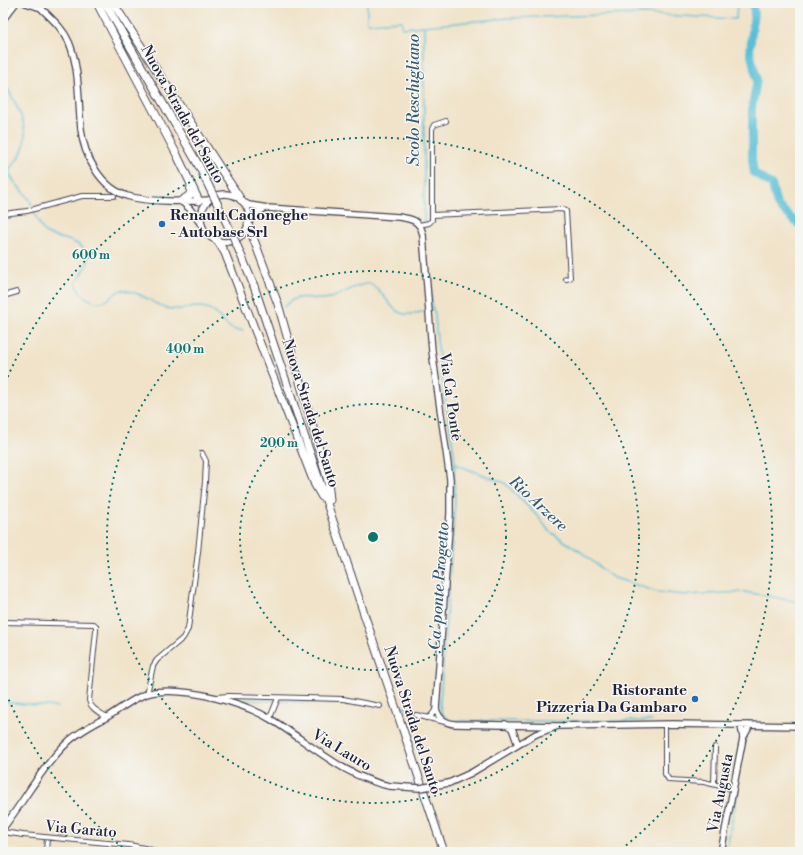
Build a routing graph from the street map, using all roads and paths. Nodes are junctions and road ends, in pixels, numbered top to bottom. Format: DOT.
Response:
graph roads {
  1 [pos="5,3"];
  2 [pos="8,3"];
  3 [pos="26,3"];
  4 [pos="36,3"];
  5 [pos="97,3"];
  6 [pos="105,3"];
  7 [pos="113,3"];
  8 [pos="17,4"];
  9 [pos="41,8"];
  10 [pos="3,18"];
  11 [pos="446,121"];
  12 [pos="192,184"];
  13 [pos="114,196"];
  14 [pos="209,200"];
  15 [pos="181,201"];
  16 [pos="200,201"];
  17 [pos="242,201"];
  18 [pos="268,208"];
  19 [pos="202,210"];
  20 [pos="3,214"];
  21 [pos="432,215"];
  22 [pos="248,223"];
  23 [pos="419,225"];
  24 [pos="202,226"];
  25 [pos="217,240"];
  26 [pos="566,279"];
  27 [pos="17,292"];
  28 [pos="3,296"];
  29 [pos="202,453"];
  30 [pos="333,518"];
  31 [pos="3,622"];
  32 [pos="147,694"];
  33 [pos="217,697"];
  34 [pos="278,698"];
  35 [pos="380,706"];
  36 [pos="436,709"];
  37 [pos="416,715"];
  38 [pos="107,717"];
  39 [pos="270,718"];
  40 [pos="427,718"];
  41 [pos="445,722"];
  42 [pos="505,724"];
  43 [pos="665,724"];
  44 [pos="741,725"];
  45 [pos="748,725"];
  46 [pos="558,726"];
  47 [pos="800,726"];
  48 [pos="743,738"];
  49 [pos="518,745"];
  50 [pos="715,747"];
  51 [pos="714,784"];
  52 [pos="733,789"];
  53 [pos="3,828"];
  54 [pos="3,832"];
  55 [pos="47,838"];
  56 [pos="46,852"];
  57 [pos="156,852"];
  58 [pos="444,852"];
  59 [pos="721,852"];
  1 -- 10 [label="street"];
  2 -- 8 [label="street"];
  3 -- 9 [label="street"];
  4 -- 9 [label="street"];
  5 -- 12 [label="highway"];
  6 -- 30 [label="highway, Nuova Strada del Santo, bridge"];
  7 -- 17 [label="highway"];
  8 -- 10 [label="street"];
  9 -- 15 [label="street"];
  11 -- 21 [label="street"];
  12 -- 15 [label="highway"];
  12 -- 16 [label="highway"];
  13 -- 20 [label="street"];
  14 -- 16 [label="street"];
  14 -- 17 [label="street"];
  14 -- 19 [label="street"];
  15 -- 16 [label="street"];
  15 -- 24 [label="street"];
  16 -- 19 [label="street"];
  17 -- 18 [label="street"];
  17 -- 22 [label="street"];
  18 -- 22 [label="street"];
  18 -- 23 [label="street"];
  19 -- 24 [label="street"];
  21 -- 23 [label="street"];
  21 -- 26 [label="street"];
  22 -- 25 [label="street"];
  22 -- 30 [label="highway"];
  23 -- 36 [label="street, Via Ca' Ponte"];
  24 -- 25 [label="street"];
  25 -- 30 [label="highway"];
  27 -- 28 [label="street"];
  29 -- 32 [label="street"];
  30 -- 58 [label="highway, Nuova Strada del Santo"];
  31 -- 38 [label="street"];
  32 -- 33 [label="street, Via Lauro"];
  32 -- 38 [label="street, Via Lauro"];
  33 -- 34 [label="street, Via Lauro"];
  33 -- 39 [label="street, Via Lauro"];
  34 -- 35 [label="street, Via Lauro"];
  34 -- 39 [label="street"];
  36 -- 40 [label="street"];
  36 -- 41 [label="street"];
  37 -- 40 [label="street"];
  38 -- 53 [label="street, Via Lauro"];
  39 -- 49 [label="street, Via Lauro, bridge"];
  40 -- 41 [label="street"];
  41 -- 42 [label="street"];
  42 -- 46 [label="street"];
  42 -- 49 [label="street"];
  43 -- 44 [label="street"];
  43 -- 46 [label="street"];
  43 -- 51 [label="street"];
  44 -- 45 [label="street"];
  44 -- 48 [label="street, Via Augusta"];
  45 -- 47 [label="street"];
  45 -- 48 [label="street, Via Augusta"];
  46 -- 49 [label="street, Via Lauro"];
  48 -- 52 [label="street, Via Augusta"];
  50 -- 51 [label="street"];
  51 -- 52 [label="street"];
  52 -- 59 [label="street, Via Augusta"];
  54 -- 55 [label="street, Via Garato"];
  55 -- 56 [label="street"];
  55 -- 57 [label="street, Via Garato"];
}
